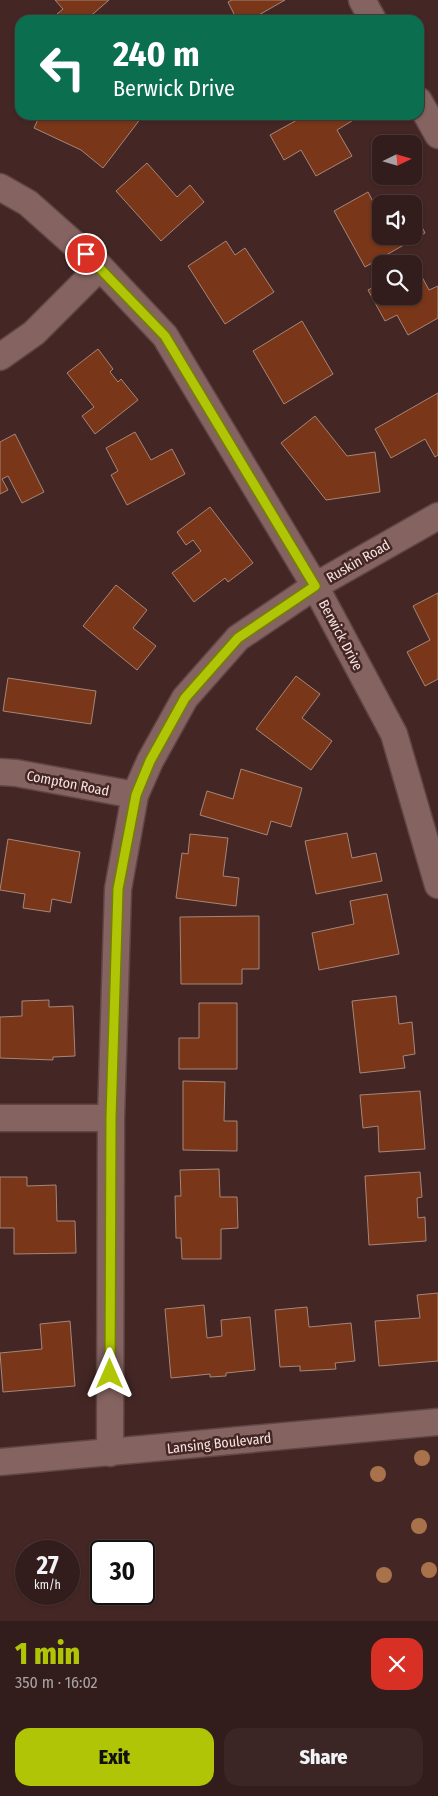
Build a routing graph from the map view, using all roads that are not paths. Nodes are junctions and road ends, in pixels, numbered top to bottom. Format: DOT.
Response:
graph roads {
  1 [pos="362,0"];
  2 [pos="370,15"];
  3 [pos="424,110"];
  4 [pos="438,135"];
  5 [pos="0,187"];
  6 [pos="100,267"];
  7 [pos="0,357"];
  8 [pos="438,516"];
  9 [pos="315,586"];
  10 [pos="0,772"];
  11 [pos="136,795"];
  12 [pos="438,885"];
  13 [pos="0,1118"];
  14 [pos="111,1118"];
  15 [pos="438,1422"];
  16 [pos="110,1453"];
  17 [pos="0,1462"];
  1 -- 2 [label="street"];
  3 -- 4 [label="street"];
  5 -- 6 [label="street, Berwick Drive"];
  6 -- 7 [label="street"];
  6 -- 9 [label="street, Berwick Drive"];
  8 -- 9 [label="street, Ruskin Road"];
  9 -- 11 [label="street, Ruskin Road"];
  9 -- 12 [label="street, Berwick Drive"];
  10 -- 11 [label="street, Compton Road"];
  11 -- 14 [label="street, Ruskin Road"];
  13 -- 14 [label="street"];
  14 -- 16 [label="street, Ruskin Road"];
  15 -- 16 [label="street, Lansing Boulevard"];
  16 -- 17 [label="street, Lansing Boulevard"];
}
